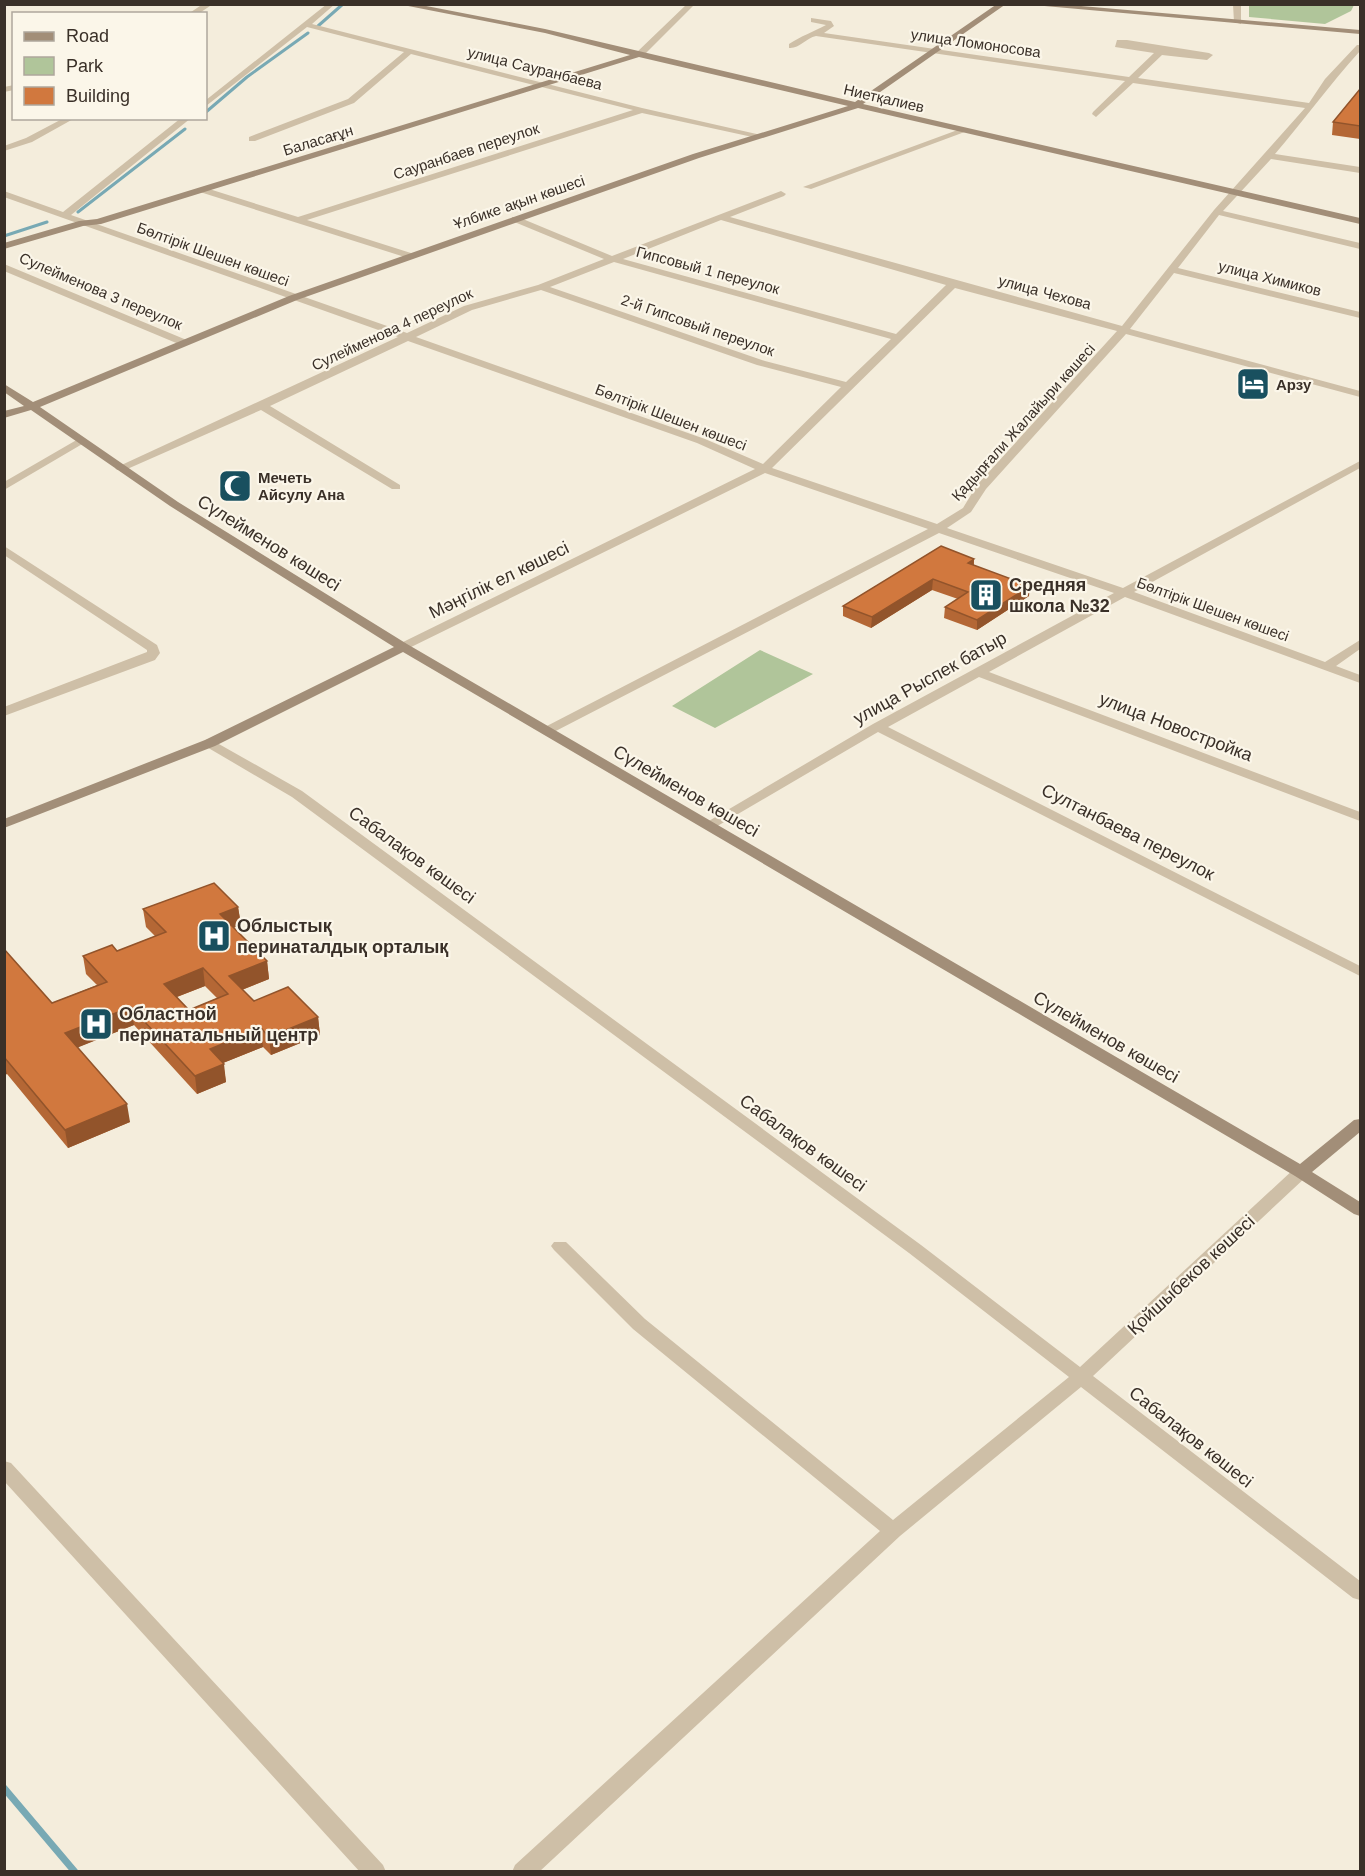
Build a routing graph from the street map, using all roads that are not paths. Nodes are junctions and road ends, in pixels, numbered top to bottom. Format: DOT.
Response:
graph roads {
  1 [pos="210,4"];
  2 [pos="332,4"];
  3 [pos="401,4"];
  4 [pos="692,4"];
  5 [pos="1003,4"];
  6 [pos="1025,4"];
  7 [pos="1237,4"];
  8 [pos="195,12"];
  9 [pos="814,20"];
  10 [pos="1238,22"];
  11 [pos="307,25"];
  12 [pos="1360,32"];
  13 [pos="816,34"];
  14 [pos="792,46"];
  15 [pos="1360,47"];
  16 [pos="411,50"];
  17 [pos="934,51"];
  18 [pos="1161,52"];
  19 [pos="639,55"];
  20 [pos="1348,60"];
  21 [pos="1360,62"];
  22 [pos="1131,80"];
  23 [pos="547,84"];
  24 [pos="207,103"];
  25 [pos="855,106"];
  26 [pos="1311,106"];
  27 [pos="642,110"];
  28 [pos="1096,114"];
  29 [pos="66,120"];
  30 [pos="185,120"];
  31 [pos="966,130"];
  32 [pos="757,135"];
  33 [pos="252,139"];
  34 [pos="4,150"];
  35 [pos="1269,156"];
  36 [pos="1360,170"];
  37 [pos="808,187"];
  38 [pos="203,190"];
  39 [pos="1233,193"];
  40 [pos="4,194"];
  41 [pos="781,194"];
  42 [pos="1217,212"];
  43 [pos="64,216"];
  44 [pos="723,218"];
  45 [pos="515,219"];
  46 [pos="298,220"];
  47 [pos="1360,222"];
  48 [pos="82,223"];
  49 [pos="4,246"];
  50 [pos="1360,246"];
  51 [pos="411,256"];
  52 [pos="609,258"];
  53 [pos="4,267"];
  54 [pos="1172,269"];
  55 [pos="954,284"];
  56 [pos="541,287"];
  57 [pos="293,298"];
  58 [pos="1360,315"];
  59 [pos="1125,329"];
  60 [pos="408,336"];
  61 [pos="897,338"];
  62 [pos="185,343"];
  63 [pos="848,386"];
  64 [pos="4,387"];
  65 [pos="1360,394"];
  66 [pos="262,406"];
  67 [pos="32,407"];
  68 [pos="4,415"];
  69 [pos="80,441"];
  70 [pos="1360,464"];
  71 [pos="121,468"];
  72 [pos="764,469"];
  73 [pos="4,487"];
  74 [pos="396,487"];
  75 [pos="939,528"];
  76 [pos="4,549"];
  77 [pos="1123,592"];
  78 [pos="1360,644"];
  79 [pos="403,647"];
  80 [pos="1325,667"];
  81 [pos="978,672"];
  82 [pos="1360,679"];
  83 [pos="4,712"];
  84 [pos="878,726"];
  85 [pos="548,731"];
  86 [pos="210,743"];
  87 [pos="1360,817"];
  88 [pos="4,824"];
  89 [pos="709,825"];
  90 [pos="1360,972"];
  91 [pos="1360,1124"];
  92 [pos="1301,1172"];
  93 [pos="1360,1210"];
  94 [pos="560,1246"];
  95 [pos="1081,1377"];
  96 [pos="4,1468"];
  97 [pos="893,1531"];
  98 [pos="1360,1592"];
  99 [pos="375,1872"];
  100 [pos="523,1872"];
  1 -- 8 [label="street"];
  2 -- 11 [label="street"];
  3 -- 19 [label="main road, Ниетқалиев"];
  4 -- 19 [label="street"];
  5 -- 17 [label="main road, Ұлбике ақын көшесі"];
  6 -- 10 [label="main road"];
  7 -- 10 [label="street"];
  9 -- 13 [label="street"];
  10 -- 12 [label="main road"];
  11 -- 16 [label="street, улица Сауранбаева"];
  11 -- 24 [label="street"];
  13 -- 14 [label="street"];
  13 -- 17 [label="street, улица Ломоносова"];
  15 -- 20 [label="street, Қадырғали Жалайыри көшесі"];
  16 -- 23 [label="street, улица Сауранбаева"];
  16 -- 33 [label="street"];
  17 -- 22 [label="street, улица Ломоносова"];
  17 -- 25 [label="main road, Ұлбике ақын көшесі"];
  18 -- 18 [label="street"];
  18 -- 22 [label="street"];
  19 -- 23 [label="main road, Баласағұн"];
  19 -- 25 [label="main road, Ниетқалиев"];
  20 -- 21 [label="street"];
  20 -- 26 [label="street, Қадырғали Жалайыри көшесі"];
  22 -- 26 [label="street, улица Ломоносова"];
  22 -- 28 [label="street"];
  23 -- 27 [label="street, улица Сауранбаева"];
  23 -- 38 [label="main road, Баласағұн"];
  25 -- 31 [label="main road, Ниетқалиев"];
  25 -- 32 [label="main road, Ұлбике ақын көшесі"];
  26 -- 35 [label="street, Қадырғали Жалайыри көшесі"];
  27 -- 32 [label="street, улица Сауранбаева"];
  27 -- 46 [label="street, Сауранбаев переулок"];
  29 -- 34 [label="street"];
  30 -- 43 [label="street"];
  31 -- 37 [label="street"];
  31 -- 39 [label="main road, Ниетқалиев"];
  32 -- 45 [label="main road, Ұлбике ақын көшесі"];
  35 -- 36 [label="street"];
  35 -- 39 [label="street, Қадырғали Жалайыри көшесі"];
  38 -- 46 [label="street"];
  38 -- 48 [label="main road, Баласағұн"];
  39 -- 42 [label="street, Қадырғали Жалайыри көшесі"];
  39 -- 47 [label="main road, Ниетқалиев"];
  40 -- 43 [label="street, Бөлтірік Шешен көшесі"];
  41 -- 44 [label="street, Сулейменова 4 переулок"];
  42 -- 50 [label="street"];
  42 -- 54 [label="street, Қадырғали Жалайыри көшесі"];
  43 -- 48 [label="street, Бөлтірік Шешен көшесі"];
  44 -- 52 [label="street, Сулейменова 4 переулок"];
  44 -- 55 [label="street, улица Чехова"];
  45 -- 51 [label="main road, Ұлбике ақын көшесі"];
  45 -- 52 [label="street, Гипсовый 1 переулок"];
  46 -- 51 [label="street"];
  48 -- 49 [label="main road, Баласағұн"];
  48 -- 57 [label="street, Бөлтірік Шешен көшесі"];
  51 -- 57 [label="main road, Ұлбике ақын көшесі"];
  52 -- 56 [label="street, Сулейменова 4 переулок"];
  52 -- 61 [label="street, Гипсовый 1 переулок"];
  53 -- 62 [label="street, Сулейменова 3 переулок"];
  54 -- 58 [label="street, улица Химиков"];
  54 -- 59 [label="street, Қадырғали Жалайыри көшесі"];
  55 -- 59 [label="street, улица Чехова"];
  55 -- 61 [label="street, Мәңгілік ел көшесі"];
  56 -- 60 [label="street, Сулейменова 4 переулок"];
  56 -- 63 [label="street, 2-й Гипсовый переулок"];
  57 -- 60 [label="street, Бөлтірік Шешен көшесі"];
  57 -- 62 [label="main road, Ұлбике ақын көшесі"];
  59 -- 65 [label="street, улица Чехова"];
  59 -- 75 [label="street, Қадырғали Жалайыри көшесі"];
  60 -- 66 [label="street, Сулейменова 4 переулок"];
  60 -- 72 [label="street, Бөлтірік Шешен көшесі"];
  61 -- 63 [label="street, Мәңгілік ел көшесі"];
  62 -- 67 [label="main road, Ұлбике ақын көшесі"];
  63 -- 72 [label="street, Мәңгілік ел көшесі"];
  64 -- 67 [label="main road, Сүлейменов көшесі"];
  66 -- 71 [label="street, Сулейменова 4 переулок"];
  66 -- 74 [label="street"];
  67 -- 68 [label="main road, Ұлбике ақын көшесі"];
  67 -- 69 [label="main road, Сүлейменов көшесі"];
  69 -- 71 [label="main road, Сүлейменов көшесі"];
  69 -- 73 [label="street"];
  70 -- 77 [label="street, улица Рыспек батыр"];
  71 -- 79 [label="main road, Сүлейменов көшесі"];
  72 -- 75 [label="street, Бөлтірік Шешен көшесі"];
  72 -- 79 [label="street, Мәңгілік ел көшесі"];
  75 -- 77 [label="street, Бөлтірік Шешен көшесі"];
  75 -- 85 [label="street, Қадырғали Жалайыри көшесі"];
  76 -- 83 [label="street"];
  77 -- 80 [label="street, Бөлтірік Шешен көшесі"];
  77 -- 81 [label="street, улица Рыспек батыр"];
  78 -- 80 [label="street"];
  79 -- 85 [label="main road, Сүлейменов көшесі"];
  79 -- 86 [label="main road, Мәңгілік ел көшесі"];
  80 -- 82 [label="street, Бөлтірік Шешен көшесі"];
  81 -- 84 [label="street, улица Рыспек батыр"];
  81 -- 87 [label="street, улица Новостройка"];
  84 -- 89 [label="street, улица Рыспек батыр"];
  84 -- 90 [label="street, Султанбаева переулок"];
  85 -- 89 [label="main road, Сүлейменов көшесі"];
  86 -- 88 [label="main road, Мәңгілік ел көшесі"];
  86 -- 95 [label="street, Сабалақов көшесі"];
  89 -- 92 [label="main road, Сүлейменов көшесі"];
  91 -- 92 [label="main road"];
  92 -- 93 [label="main road, Сүлейменов көшесі"];
  92 -- 95 [label="street, Қойшыбеков көшесі"];
  94 -- 97 [label="street"];
  95 -- 97 [label="street, Қойшыбеков көшесі"];
  95 -- 98 [label="street, Сабалақов көшесі"];
  96 -- 99 [label="street"];
  97 -- 100 [label="street, Қойшыбеков көшесі"];
}
